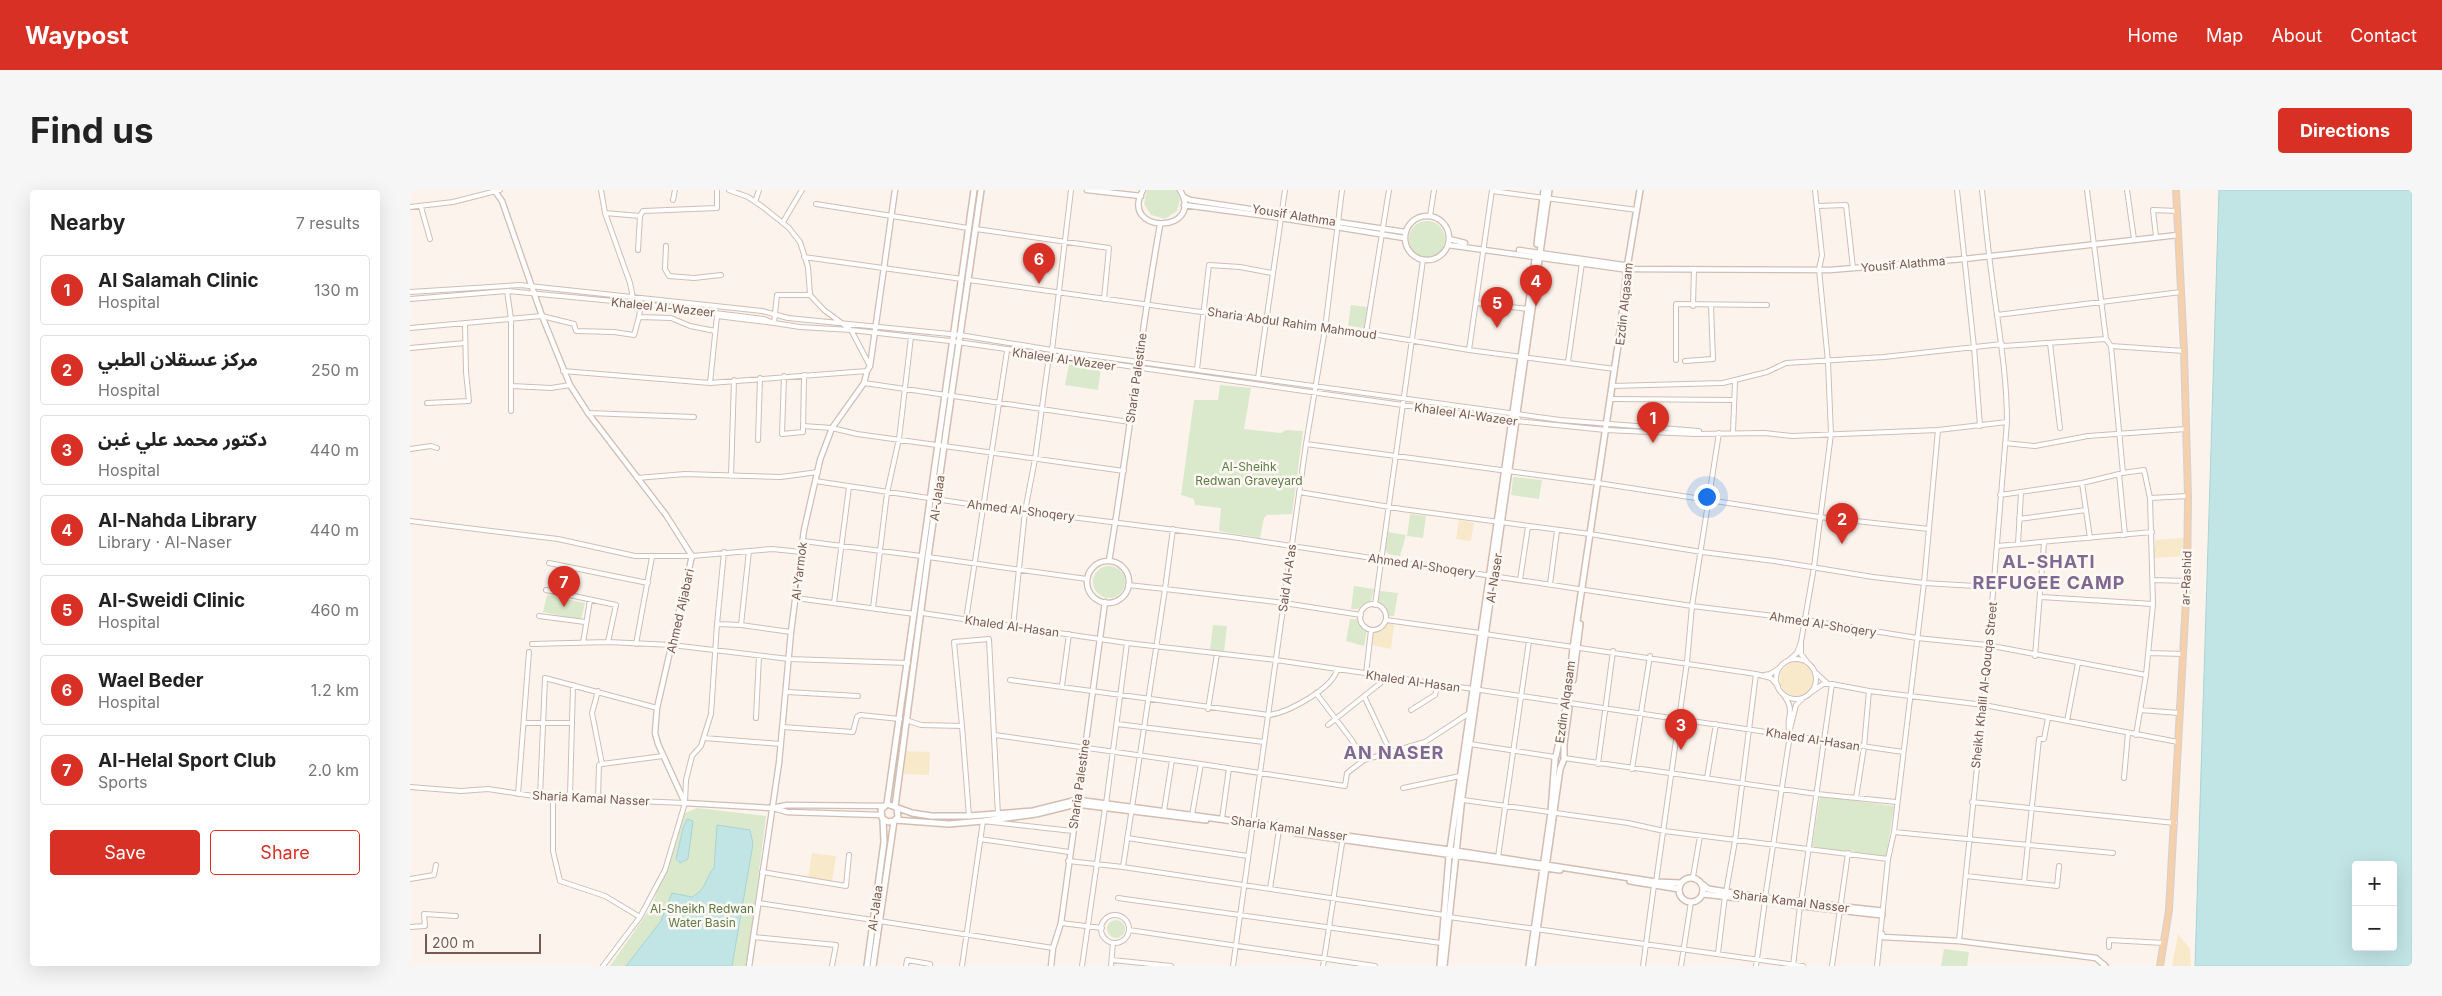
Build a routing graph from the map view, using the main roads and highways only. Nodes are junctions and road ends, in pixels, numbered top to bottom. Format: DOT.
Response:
graph roads {
  1 [pos="974,190"];
  2 [pos="981,190"];
  3 [pos="1544,190"];
  4 [pos="1549,190"];
  5 [pos="1640,190"];
  6 [pos="2176,190"];
  7 [pos="1545,198"];
  8 [pos="1537,254"];
  9 [pos="1628,268"];
  10 [pos="957,334"];
  11 [pos="1523,356"];
  12 [pos="1613,386"];
  13 [pos="1506,472"];
  14 [pos="1491,576"];
  15 [pos="1476,690"];
  16 [pos="1568,704"];
  17 [pos="1556,758"];
  18 [pos="1564,759"];
  19 [pos="1076,802"];
  20 [pos="886,805"];
  21 [pos="896,808"];
  22 [pos="1132,809"];
  23 [pos="1553,812"];
  24 [pos="882,818"];
  25 [pos="895,820"];
  26 [pos="1252,825"];
  27 [pos="1342,838"];
  28 [pos="1452,853"];
  29 [pos="1544,866"];
  30 [pos="1702,884"];
  31 [pos="1680,886"];
  32 [pos="1703,894"];
  33 [pos="1726,894"];
  34 [pos="1882,913"];
  35 [pos="1446,916"];
  36 [pos="867,966"];
  37 [pos="873,966"];
  38 [pos="1440,966"];
  39 [pos="1444,966"];
  40 [pos="1530,966"];
  41 [pos="2160,966"];
  1 -- 10 [label="main road, Al-Jalaa"];
  2 -- 10 [label="main road, Al-Jalaa"];
  3 -- 7 [label="main road, Al-Naser"];
  4 -- 7 [label="main road, Al-Naser"];
  5 -- 9 [label="main road, Ezdin Alqasam"];
  6 -- 41 [label="main road, ar-Rashid"];
  7 -- 8 [label="main road, Al-Naser"];
  8 -- 11 [label="main road, Al-Naser"];
  8 -- 11 [label="main road, Al-Naser"];
  9 -- 12 [label="main road, Ezdin Alqasam"];
  9 -- 12 [label="main road, Ezdin Alqasam"];
  10 -- 20 [label="main road, Al-Jalaa"];
  10 -- 21 [label="main road, Al-Jalaa"];
  11 -- 13 [label="main road, Al-Naser"];
  12 -- 16 [label="main road, Ezdin Alqasam"];
  13 -- 14 [label="main road, Al-Naser"];
  13 -- 14 [label="main road, Al-Naser"];
  14 -- 15 [label="main road, Al-Naser"];
  15 -- 28 [label="main road, Al-Naser"];
  15 -- 28 [label="main road, Al-Naser"];
  16 -- 17 [label="main road, Ezdin Alqasam"];
  16 -- 18 [label="main road, Ezdin Alqasam"];
  17 -- 18 [label="main road"];
  17 -- 23 [label="main road, Ezdin Alqasam"];
  18 -- 23 [label="main road, Ezdin Alqasam"];
  19 -- 21 [label="main road, Sharia Kamal Nasser"];
  19 -- 22 [label="main road, Sharia Kamal Nasser"];
  19 -- 25 [label="main road, Sharia Kamal Nasser"];
  20 -- 21 [label="main road"];
  20 -- 24 [label="main road"];
  21 -- 25 [label="main road"];
  22 -- 26 [label="main road, Sharia Kamal Nasser"];
  22 -- 26 [label="main road, Sharia Kamal Nasser"];
  23 -- 29 [label="main road, Ezdin Alqasam"];
  24 -- 25 [label="main road"];
  24 -- 36 [label="main road, Al-Jalaa"];
  25 -- 37 [label="main road, Al-Jalaa"];
  26 -- 27 [label="main road, Sharia Kamal Nasser"];
  26 -- 27 [label="main road, Sharia Kamal Nasser"];
  27 -- 28 [label="main road, Sharia Kamal Nasser"];
  28 -- 29 [label="main road, Sharia Kamal Nasser"];
  28 -- 29 [label="main road, Sharia Kamal Nasser"];
  28 -- 35 [label="main road, Al-Naser"];
  29 -- 31 [label="main road, Sharia Kamal Nasser"];
  29 -- 40 [label="main road, Ezdin Alqasam"];
  30 -- 31 [label="main road"];
  30 -- 32 [label="main road"];
  30 -- 33 [label="main road, Sharia Kamal Nasser"];
  31 -- 32 [label="main road"];
  32 -- 33 [label="main road"];
  33 -- 34 [label="main road, Sharia Kamal Nasser"];
  35 -- 38 [label="main road, Al-Naser"];
  35 -- 39 [label="main road, Al-Naser"];
}
